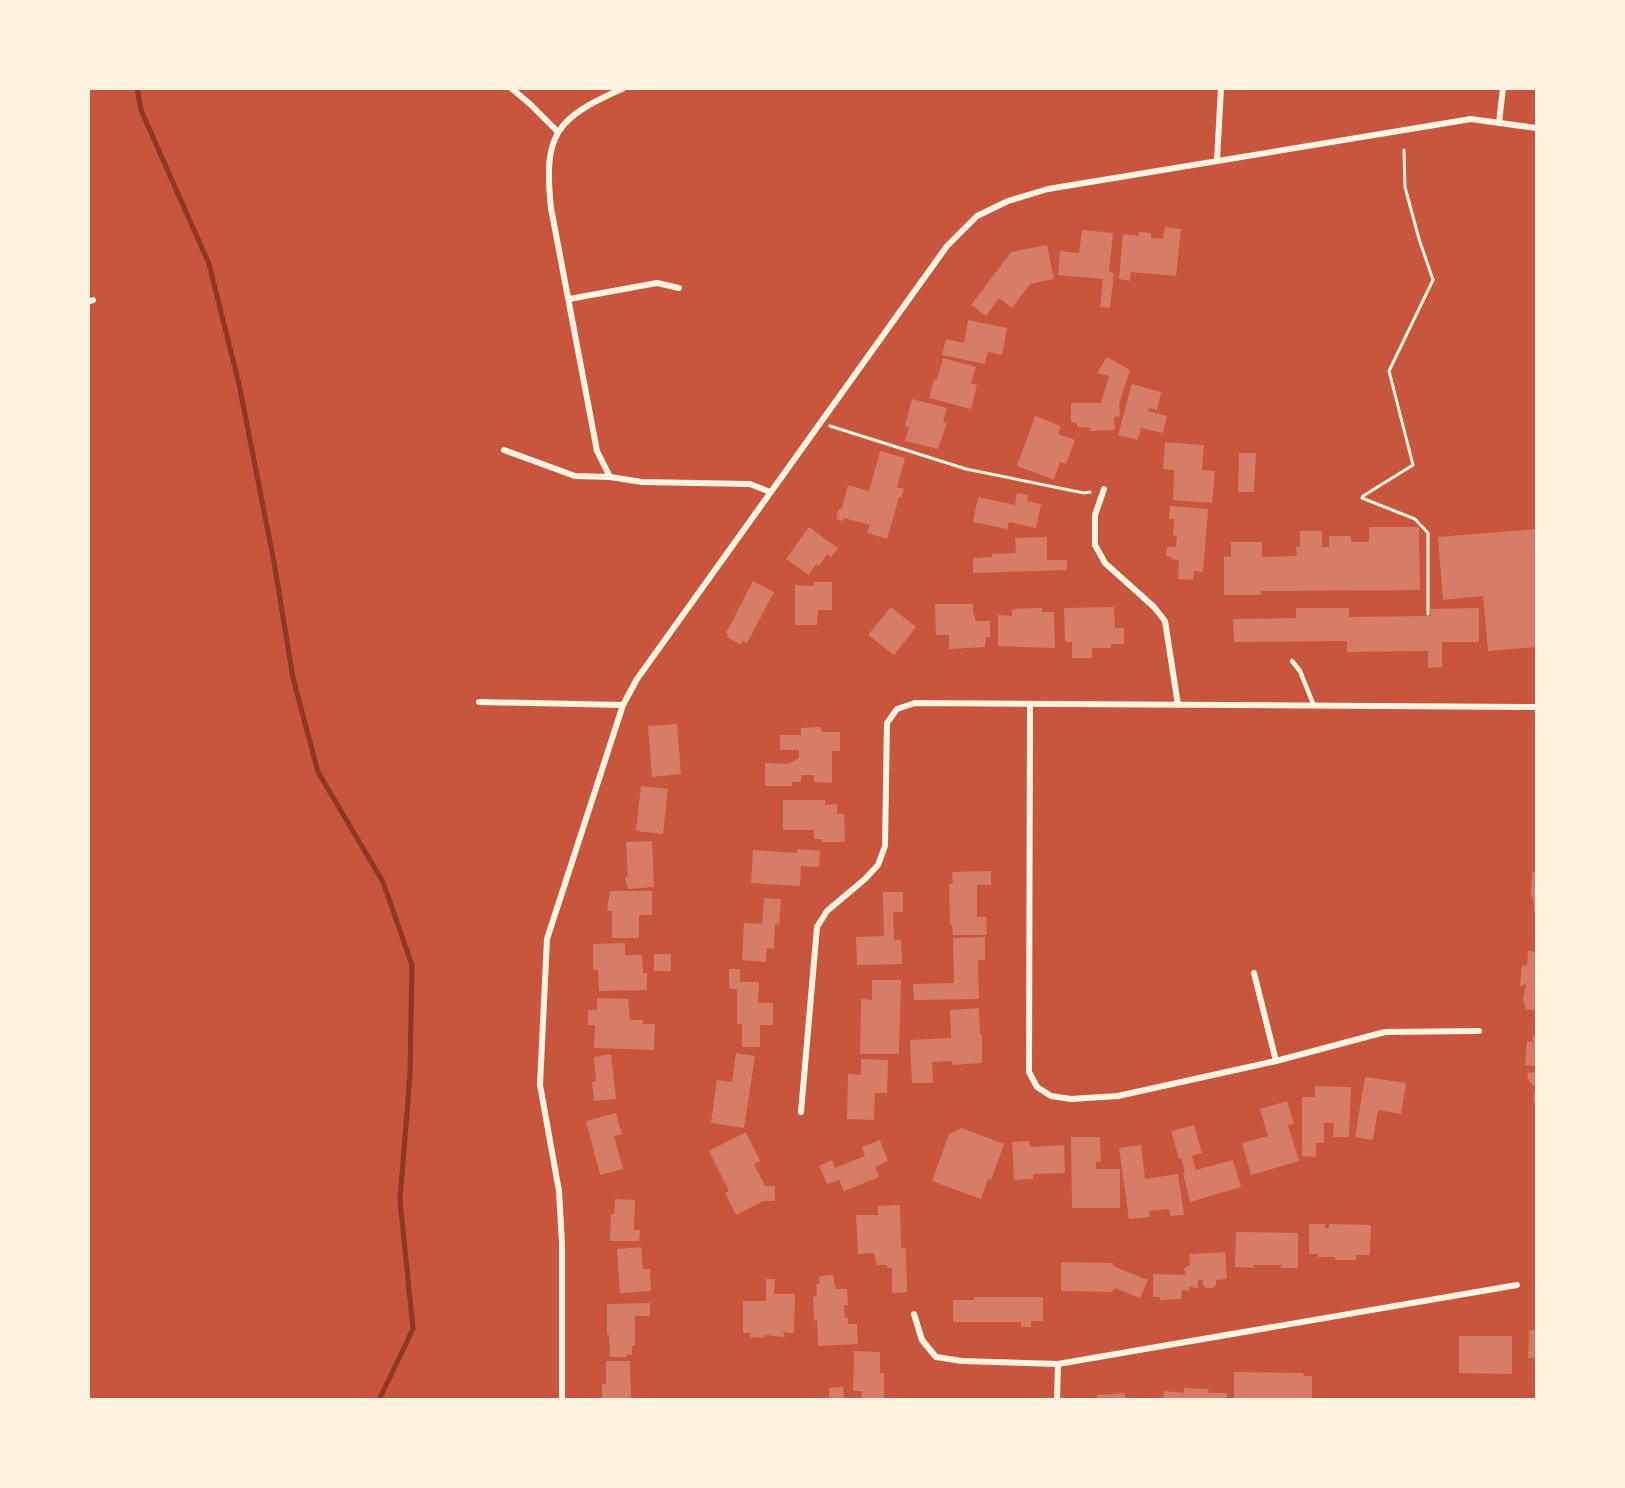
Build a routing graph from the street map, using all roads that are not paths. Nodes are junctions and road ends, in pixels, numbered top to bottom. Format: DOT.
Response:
graph roads {
  1 [pos="511,88"];
  2 [pos="624,88"];
  3 [pos="1221,88"];
  4 [pos="1503,88"];
  5 [pos="1499,123"];
  6 [pos="1536,128"];
  7 [pos="558,132"];
  8 [pos="1217,160"];
  9 [pos="679,288"];
  10 [pos="569,299"];
  11 [pos="504,450"];
  12 [pos="610,477"];
  13 [pos="1104,489"];
  14 [pos="770,492"];
  15 [pos="1292,661"];
  16 [pos="479,702"];
  17 [pos="1030,704"];
  18 [pos="623,705"];
  19 [pos="1178,705"];
  20 [pos="1314,706"];
  21 [pos="1536,707"];
  22 [pos="1254,974"];
  23 [pos="1479,1031"];
  24 [pos="1275,1060"];
  25 [pos="801,1112"];
  26 [pos="1517,1285"];
  27 [pos="914,1314"];
  28 [pos="1058,1364"];
  29 [pos="562,1400"];
  30 [pos="1057,1400"];
  1 -- 7 [label="street"];
  2 -- 7 [label="street"];
  3 -- 8 [label="street"];
  4 -- 5 [label="street"];
  5 -- 6 [label="street"];
  5 -- 8 [label="street"];
  7 -- 10 [label="street"];
  8 -- 14 [label="street"];
  9 -- 10 [label="street"];
  10 -- 12 [label="street"];
  11 -- 12 [label="street"];
  12 -- 14 [label="street"];
  13 -- 19 [label="street"];
  14 -- 18 [label="street"];
  15 -- 20 [label="lane"];
  16 -- 18 [label="street"];
  17 -- 19 [label="street"];
  17 -- 24 [label="street"];
  17 -- 25 [label="street"];
  18 -- 29 [label="street"];
  19 -- 20 [label="street"];
  20 -- 21 [label="street"];
  22 -- 24 [label="street"];
  23 -- 24 [label="street"];
  26 -- 28 [label="street"];
  27 -- 28 [label="street"];
  28 -- 30 [label="street"];
}
